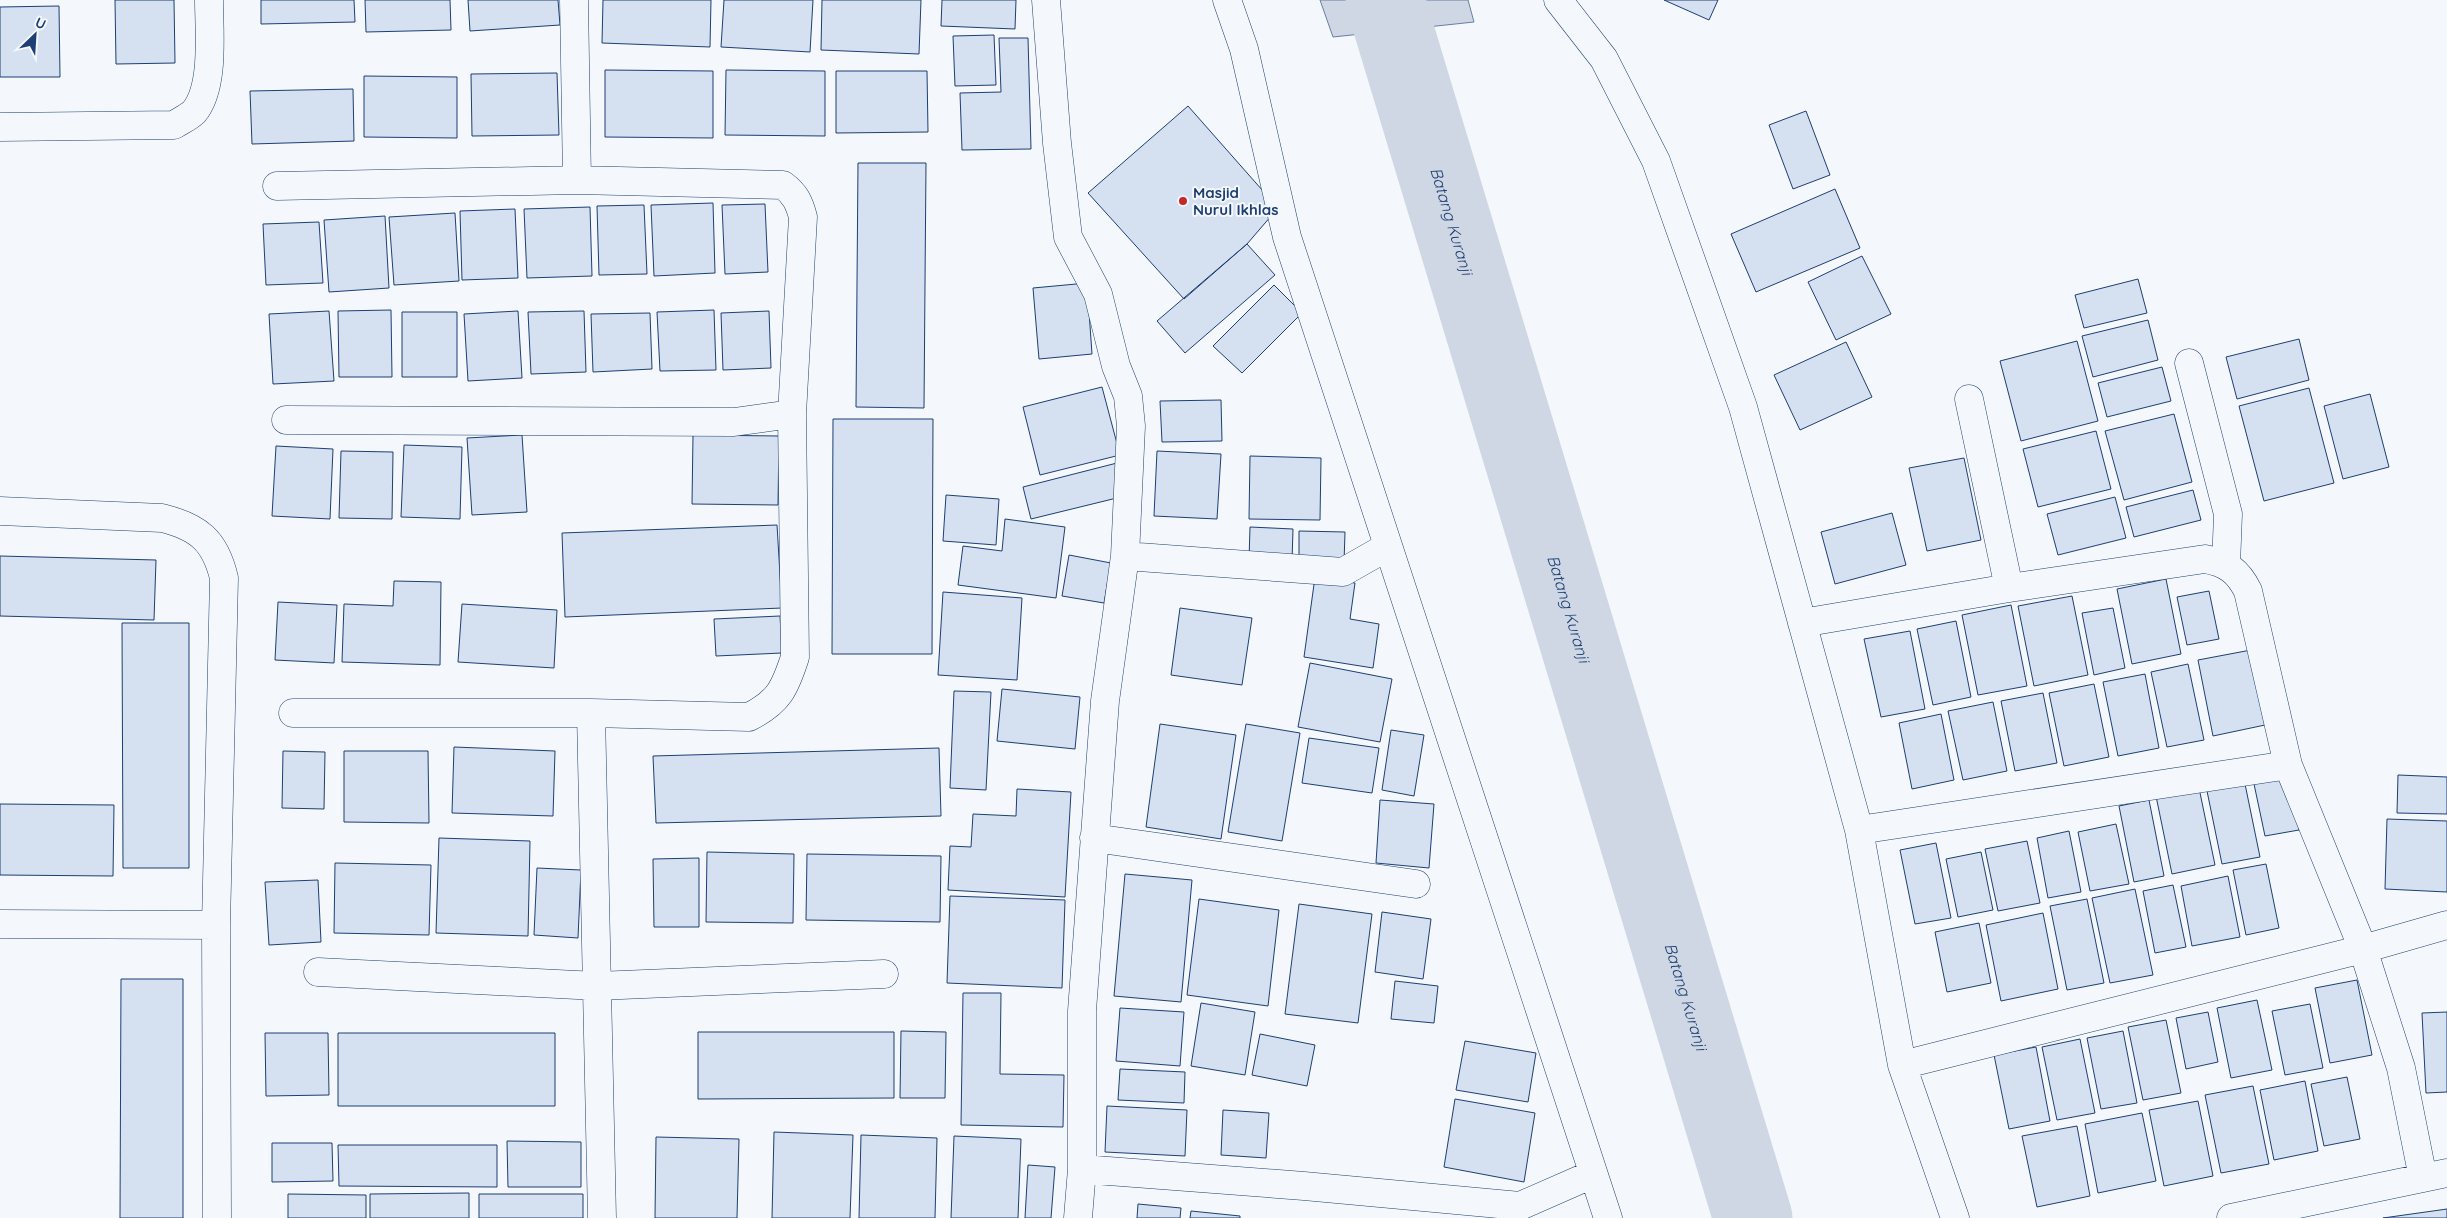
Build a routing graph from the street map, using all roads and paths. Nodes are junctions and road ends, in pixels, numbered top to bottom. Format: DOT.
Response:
graph roads {
  1 [pos="209,0"];
  2 [pos="574,0"];
  3 [pos="1046,0"];
  4 [pos="1226,0"];
  5 [pos="1558,0"];
  6 [pos="0,127"];
  7 [pos="577,180"];
  8 [pos="277,186"];
  9 [pos="2189,363"];
  10 [pos="1969,399"];
  11 [pos="792,414"];
  12 [pos="286,420"];
  13 [pos="0,511"];
  14 [pos="1387,547"];
  15 [pos="1124,556"];
  16 [pos="2226,564"];
  17 [pos="2009,588"];
  18 [pos="1802,623"];
  19 [pos="293,713"];
  20 [pos="591,713"];
  21 [pos="2288,765"];
  22 [pos="1859,830"];
  23 [pos="1094,838"];
  24 [pos="1416,884"];
  25 [pos="0,924"];
  26 [pos="216,925"];
  27 [pos="2447,926"];
  28 [pos="2363,950"];
  29 [pos="318,972"];
  30 [pos="884,974"];
  31 [pos="597,986"];
  32 [pos="1902,1065"];
  33 [pos="1082,1169"];
  34 [pos="1593,1174"];
  35 [pos="2435,1176"];
  36 [pos="217,1218"];
  37 [pos="602,1218"];
  38 [pos="1078,1218"];
  39 [pos="1608,1218"];
  40 [pos="1955,1218"];
  41 [pos="2231,1218"];
  1 -- 6 [label="street"];
  2 -- 7 [label="street"];
  3 -- 15 [label="street"];
  4 -- 14 [label="street"];
  5 -- 18 [label="street"];
  7 -- 8 [label="street"];
  7 -- 11 [label="street"];
  9 -- 16 [label="street"];
  10 -- 17 [label="street"];
  11 -- 12 [label="street"];
  11 -- 20 [label="street"];
  13 -- 26 [label="street"];
  14 -- 15 [label="street"];
  14 -- 34 [label="street"];
  15 -- 23 [label="street"];
  16 -- 17 [label="street"];
  16 -- 21 [label="street"];
  17 -- 18 [label="street"];
  18 -- 22 [label="street"];
  19 -- 20 [label="street"];
  20 -- 31 [label="street"];
  21 -- 22 [label="street"];
  21 -- 28 [label="street"];
  22 -- 32 [label="street"];
  23 -- 24 [label="street"];
  23 -- 33 [label="street"];
  25 -- 26 [label="street"];
  26 -- 36 [label="street"];
  27 -- 28 [label="street"];
  28 -- 32 [label="street"];
  28 -- 35 [label="street"];
  29 -- 31 [label="street"];
  30 -- 31 [label="street"];
  31 -- 37 [label="street"];
  32 -- 40 [label="street"];
  33 -- 34 [label="street"];
  33 -- 38 [label="street"];
  34 -- 39 [label="street"];
  35 -- 41 [label="street"];
}
